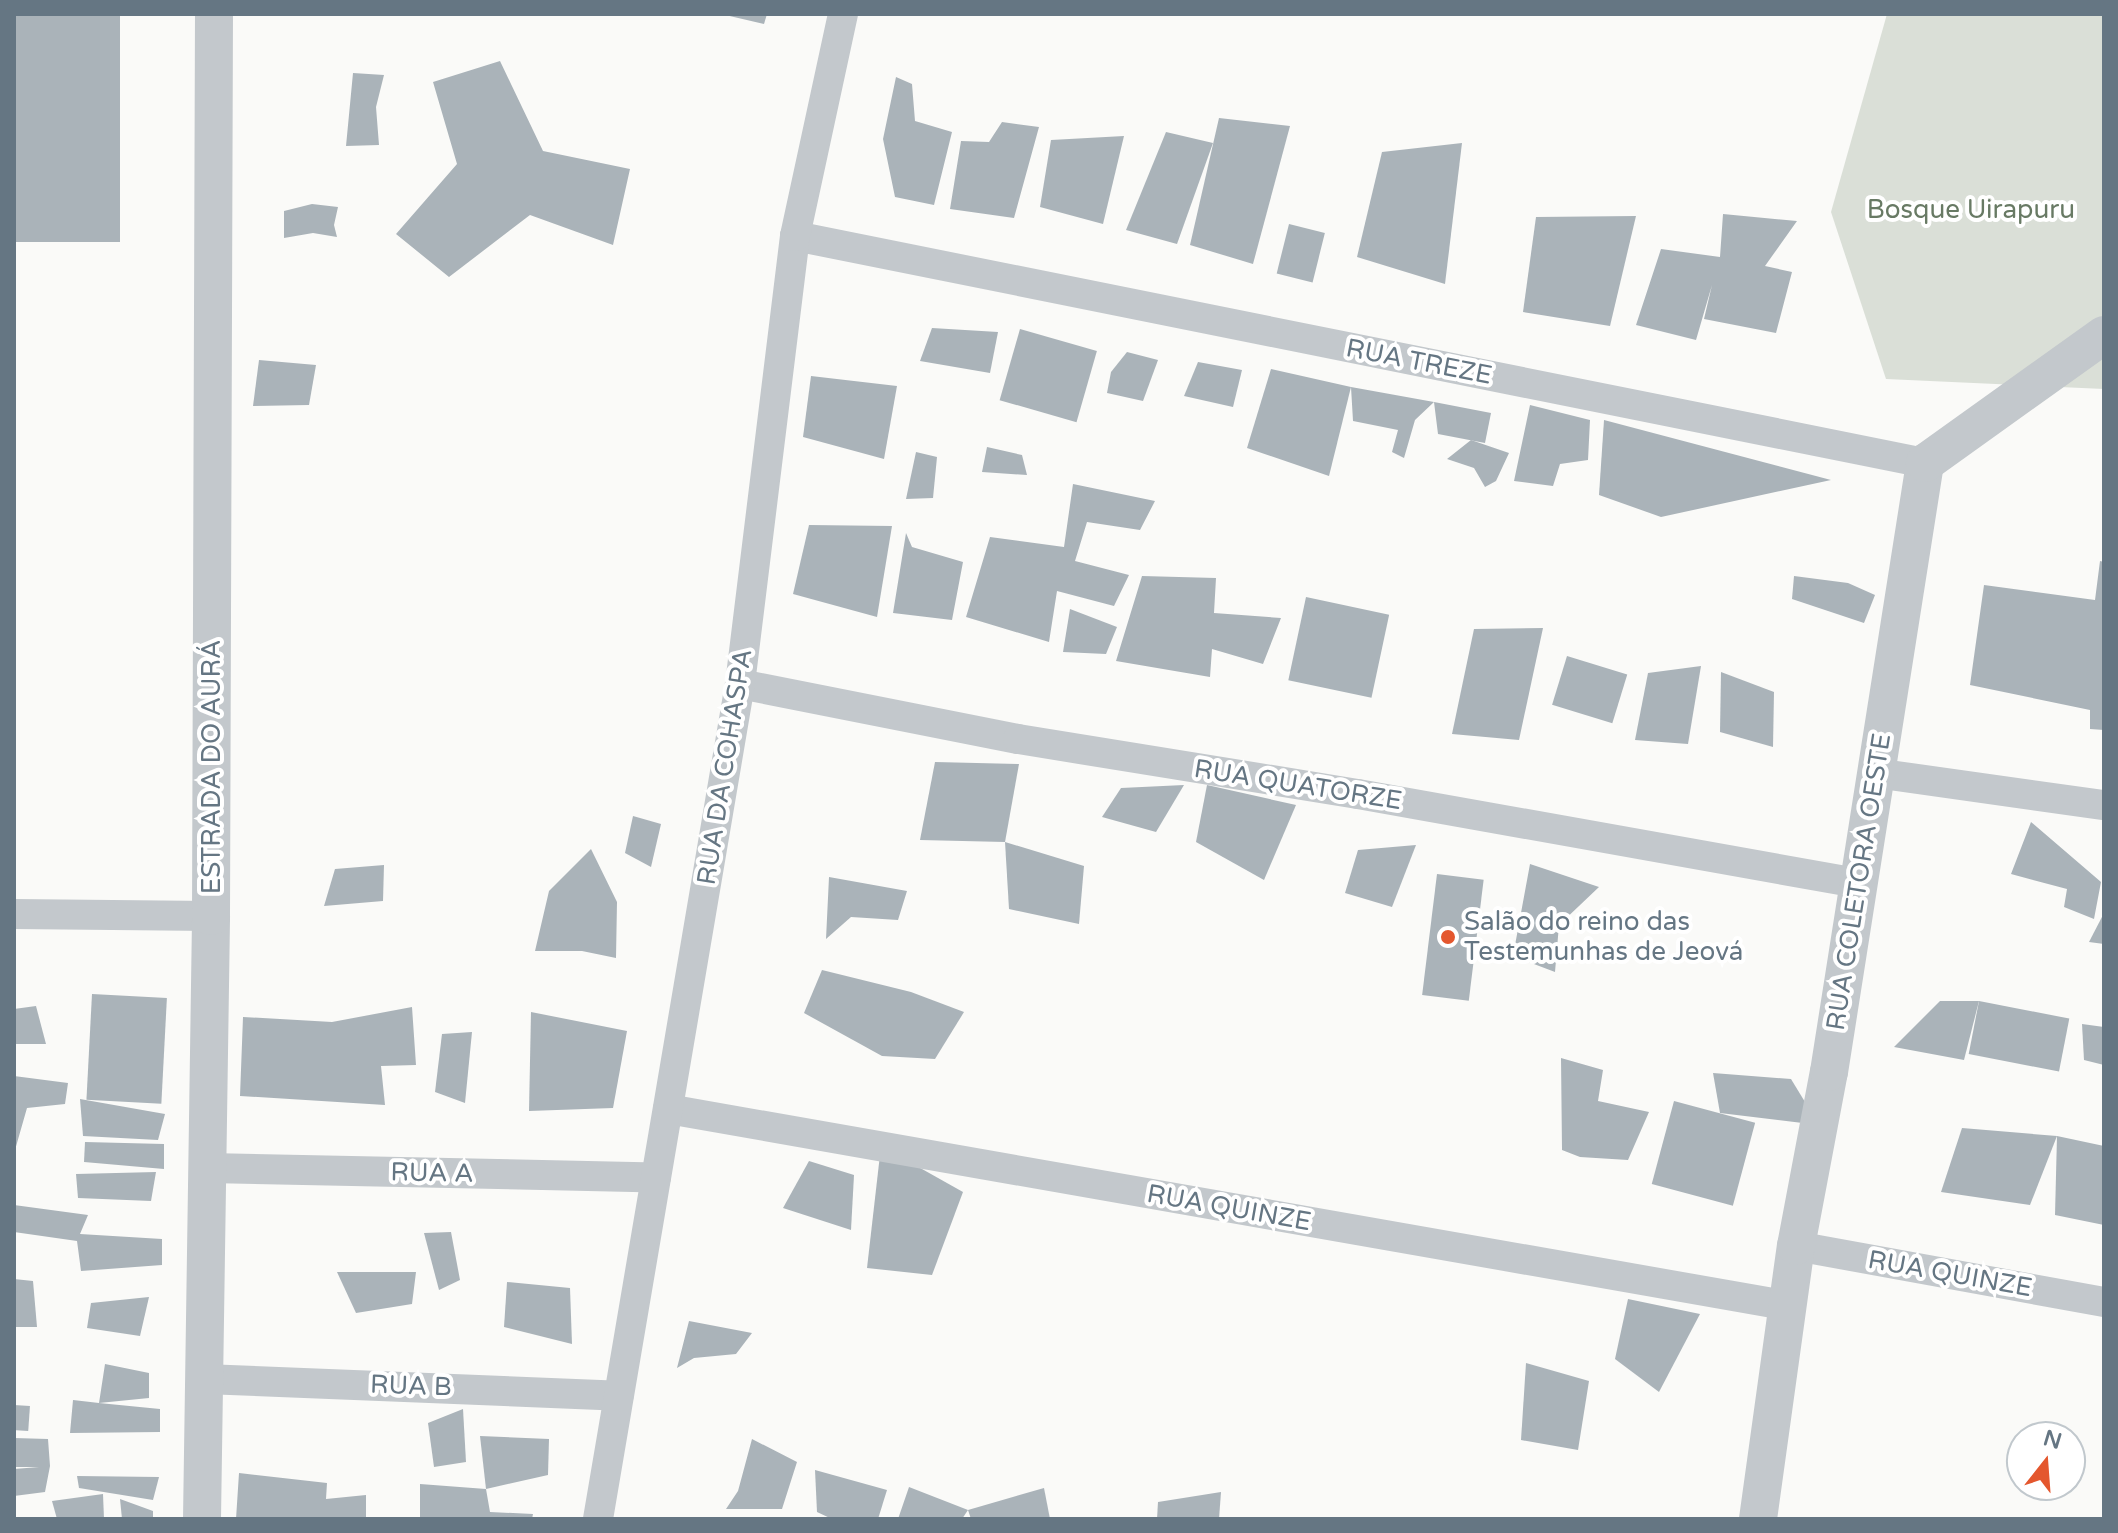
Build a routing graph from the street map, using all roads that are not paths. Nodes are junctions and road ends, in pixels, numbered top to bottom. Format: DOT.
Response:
graph roads {
  1 [pos="214,14"];
  2 [pos="843,14"];
  3 [pos="795,236"];
  4 [pos="2104,335"];
  5 [pos="1925,463"];
  6 [pos="740,684"];
  7 [pos="1875,773"];
  8 [pos="2104,805"];
  9 [pos="1857,883"];
  10 [pos="14,914"];
  11 [pos="211,916"];
  12 [pos="668,1109"];
  13 [pos="208,1168"];
  14 [pos="656,1177"];
  15 [pos="1796,1246"];
  16 [pos="2104,1302"];
  17 [pos="1790,1306"];
  18 [pos="204,1379"];
  19 [pos="619,1396"];
  20 [pos="202,1519"];
  21 [pos="598,1519"];
  22 [pos="1758,1519"];
  1 -- 11 [label="street, ESTRADA DO AURÁ"];
  2 -- 3 [label="street, RUA DA COHASPA"];
  3 -- 5 [label="street, RUA TREZE"];
  3 -- 6 [label="street, RUA DA COHASPA"];
  4 -- 5 [label="street"];
  5 -- 7 [label="street, RUA COLETORA OESTE"];
  6 -- 9 [label="street, RUA QUATORZE"];
  6 -- 12 [label="street, RUA DA COHASPA"];
  7 -- 8 [label="street"];
  7 -- 9 [label="street, RUA COLETORA OESTE"];
  9 -- 15 [label="street, RUA COLETORA OESTE"];
  10 -- 11 [label="street"];
  11 -- 13 [label="street, ESTRADA DO AURÁ"];
  12 -- 14 [label="street, RUA DA COHASPA"];
  12 -- 17 [label="street, RUA QUINZE"];
  13 -- 14 [label="street, RUA A"];
  13 -- 18 [label="street, ESTRADA DO AURÁ"];
  14 -- 19 [label="street, RUA DA COHASPA"];
  15 -- 16 [label="street, RUA QUINZE"];
  15 -- 17 [label="street, RUA COLETORA OESTE"];
  17 -- 22 [label="street, RUA COLETORA OESTE"];
  18 -- 19 [label="street, RUA B"];
  18 -- 20 [label="street, ESTRADA DO AURÁ"];
  19 -- 21 [label="street, RUA DA COHASPA"];
}
